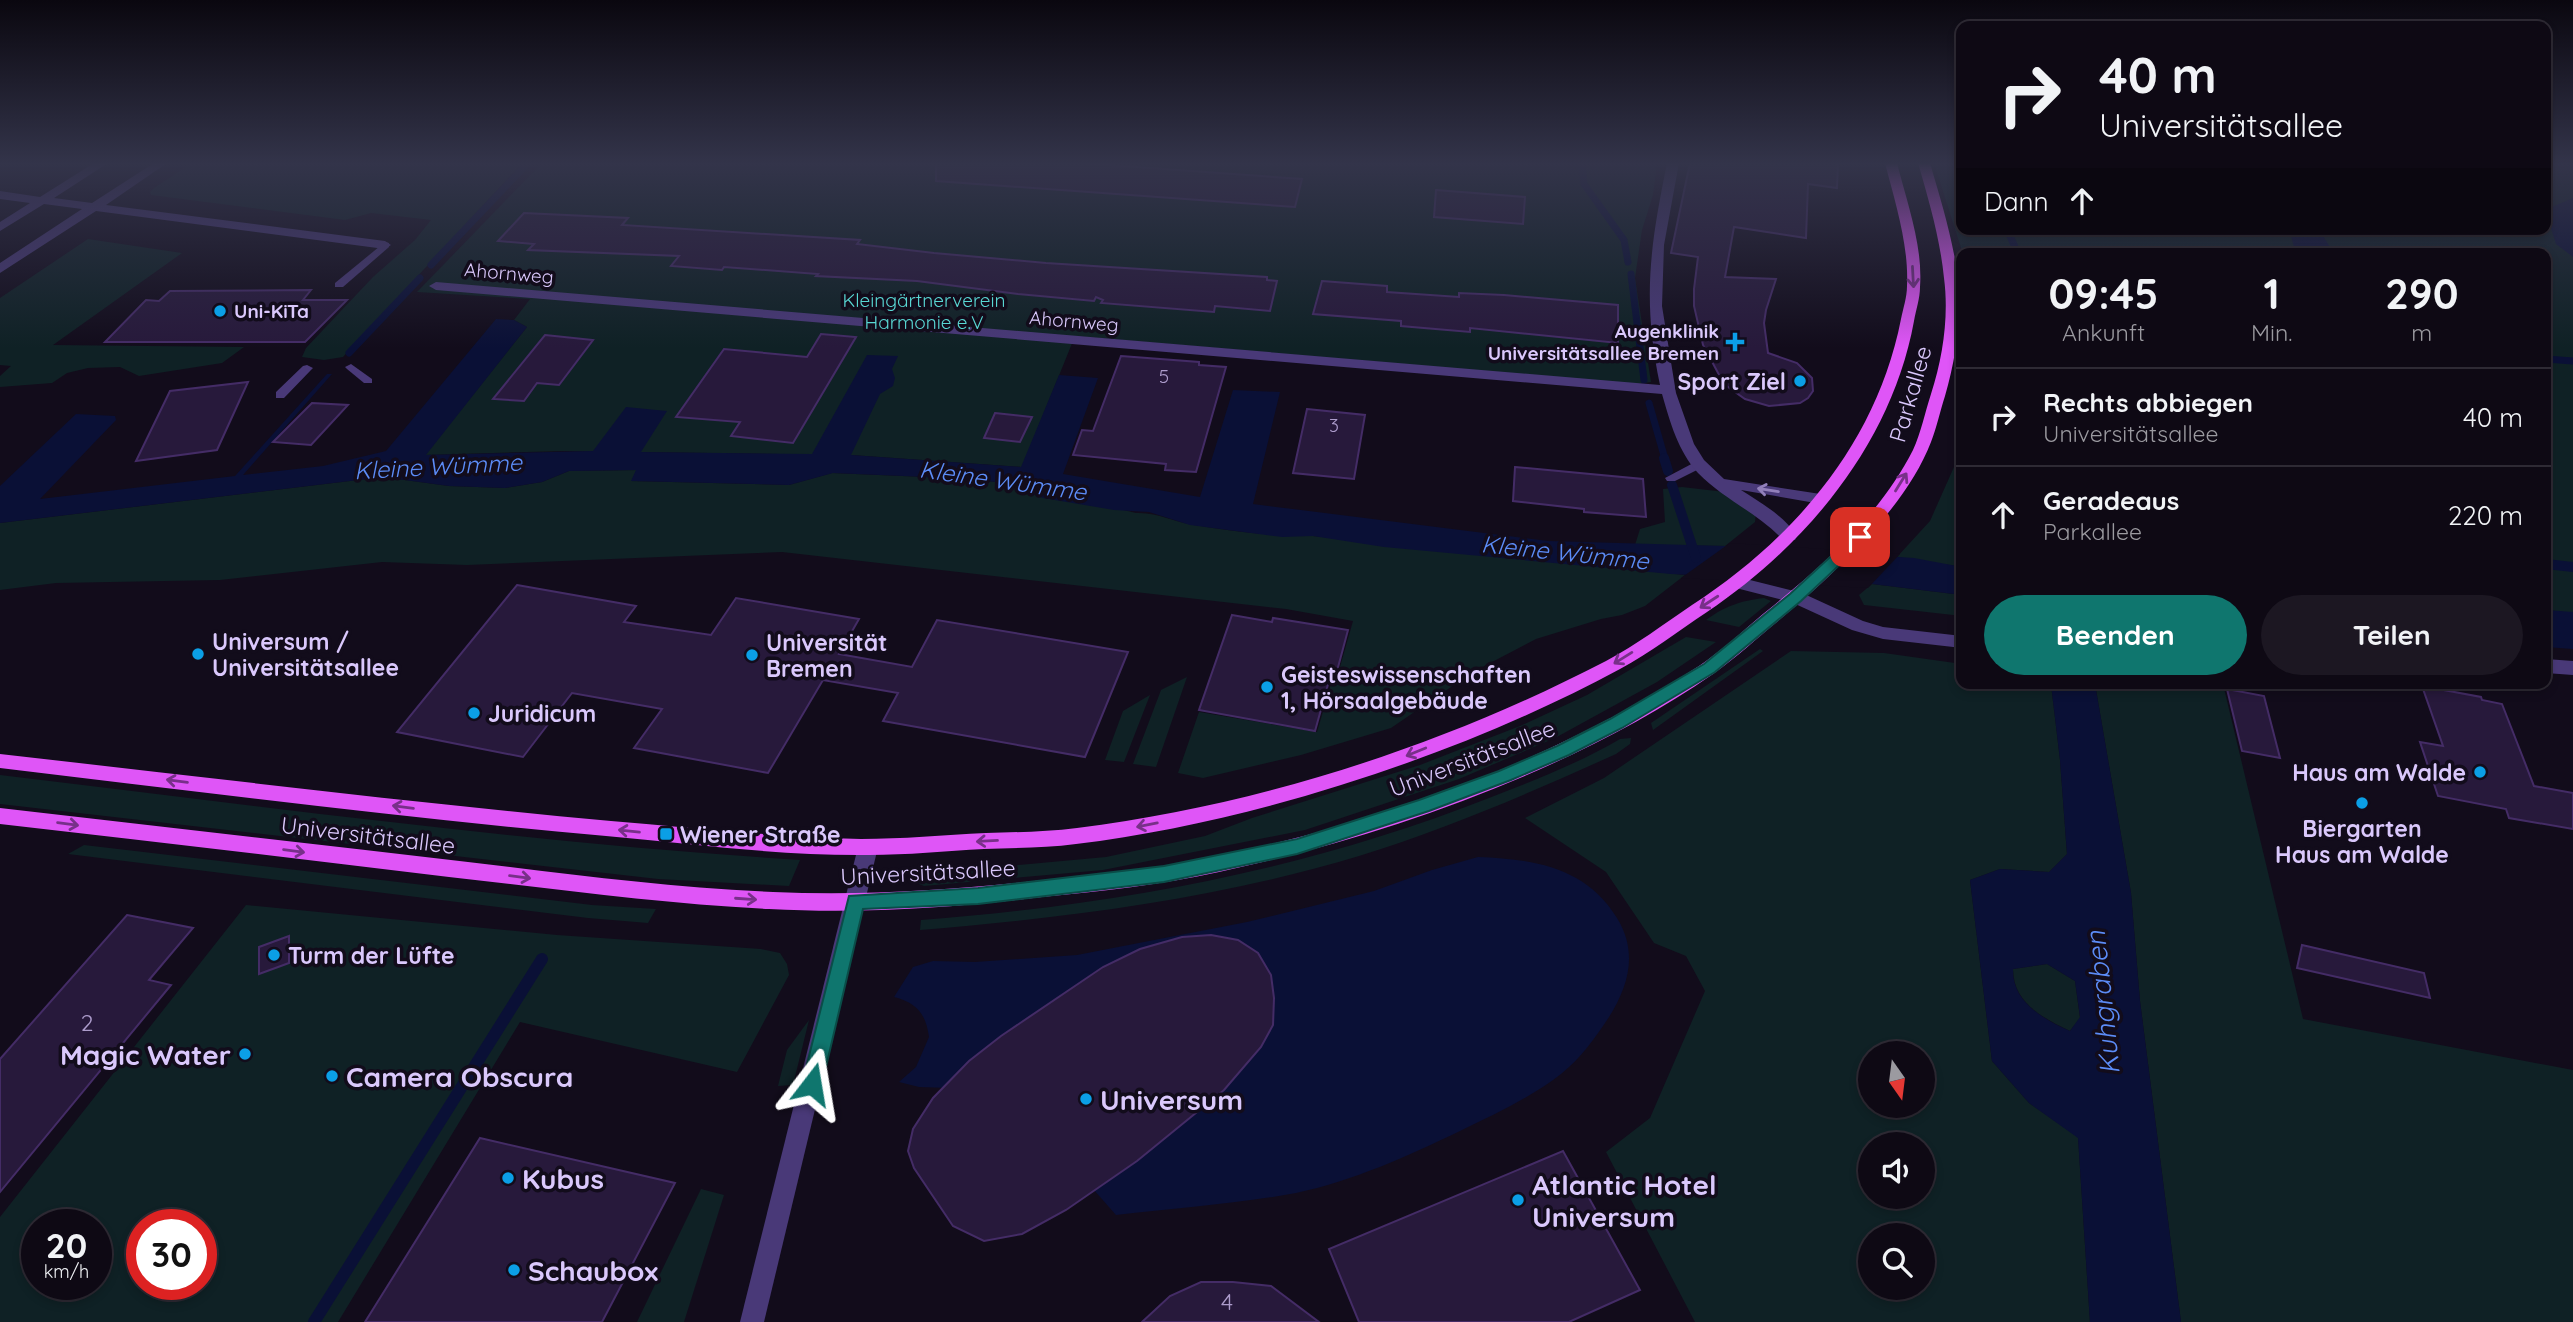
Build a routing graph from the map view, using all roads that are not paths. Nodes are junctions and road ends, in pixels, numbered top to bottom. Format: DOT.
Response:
graph roads {
  1 [pos="68,225"];
  2 [pos="225,225"];
  3 [pos="1661,225"];
  4 [pos="1907,225"];
  5 [pos="1942,225"];
  6 [pos="385,245"];
  7 [pos="0,269"];
  8 [pos="339,285"];
  9 [pos="436,286"];
  10 [pos="351,367"];
  11 [pos="307,368"];
  12 [pos="368,381"];
  13 [pos="1667,390"];
  14 [pos="280,395"];
  15 [pos="1699,464"];
  16 [pos="1671,478"];
  17 [pos="1715,480"];
  18 [pos="1821,499"];
  19 [pos="1790,536"];
  20 [pos="1738,583"];
  21 [pos="1802,592"];
  22 [pos="1956,641"];
  23 [pos="2551,666"];
  24 [pos="2573,668"];
  25 [pos="0,761"];
  26 [pos="0,816"];
  27 [pos="868,848"];
  28 [pos="855,902"];
  29 [pos="752,1322"];
  1 -- 7 [label="street"];
  2 -- 6 [label="street"];
  3 -- 13 [label="street"];
  4 -- 18 [label="main road, Parkallee, one-way"];
  21 -- 5 [label="main road, Parkallee, one-way"];
  6 -- 8 [label="lane"];
  9 -- 13 [label="street, Ahornweg"];
  10 -- 12 [label="lane"];
  11 -- 14 [label="lane"];
  13 -- 15 [label="street"];
  15 -- 16 [label="lane"];
  15 -- 17 [label="street"];
  18 -- 17 [label="street, one-way"];
  17 -- 19 [label="street"];
  18 -- 19 [label="main road, Parkallee"];
  19 -- 20 [label="main road, Parkallee"];
  20 -- 21 [label="street"];
  20 -- 27 [label="main road, Universitätsallee, one-way"];
  21 -- 22 [label="street"];
  21 -- 28 [label="main road, Universitätsallee"];
  23 -- 24 [label="street"];
  27 -- 25 [label="main road, Universitätsallee, one-way"];
  26 -- 28 [label="main road, Universitätsallee, one-way"];
  27 -- 28 [label="street"];
  28 -- 29 [label="street"];
}
